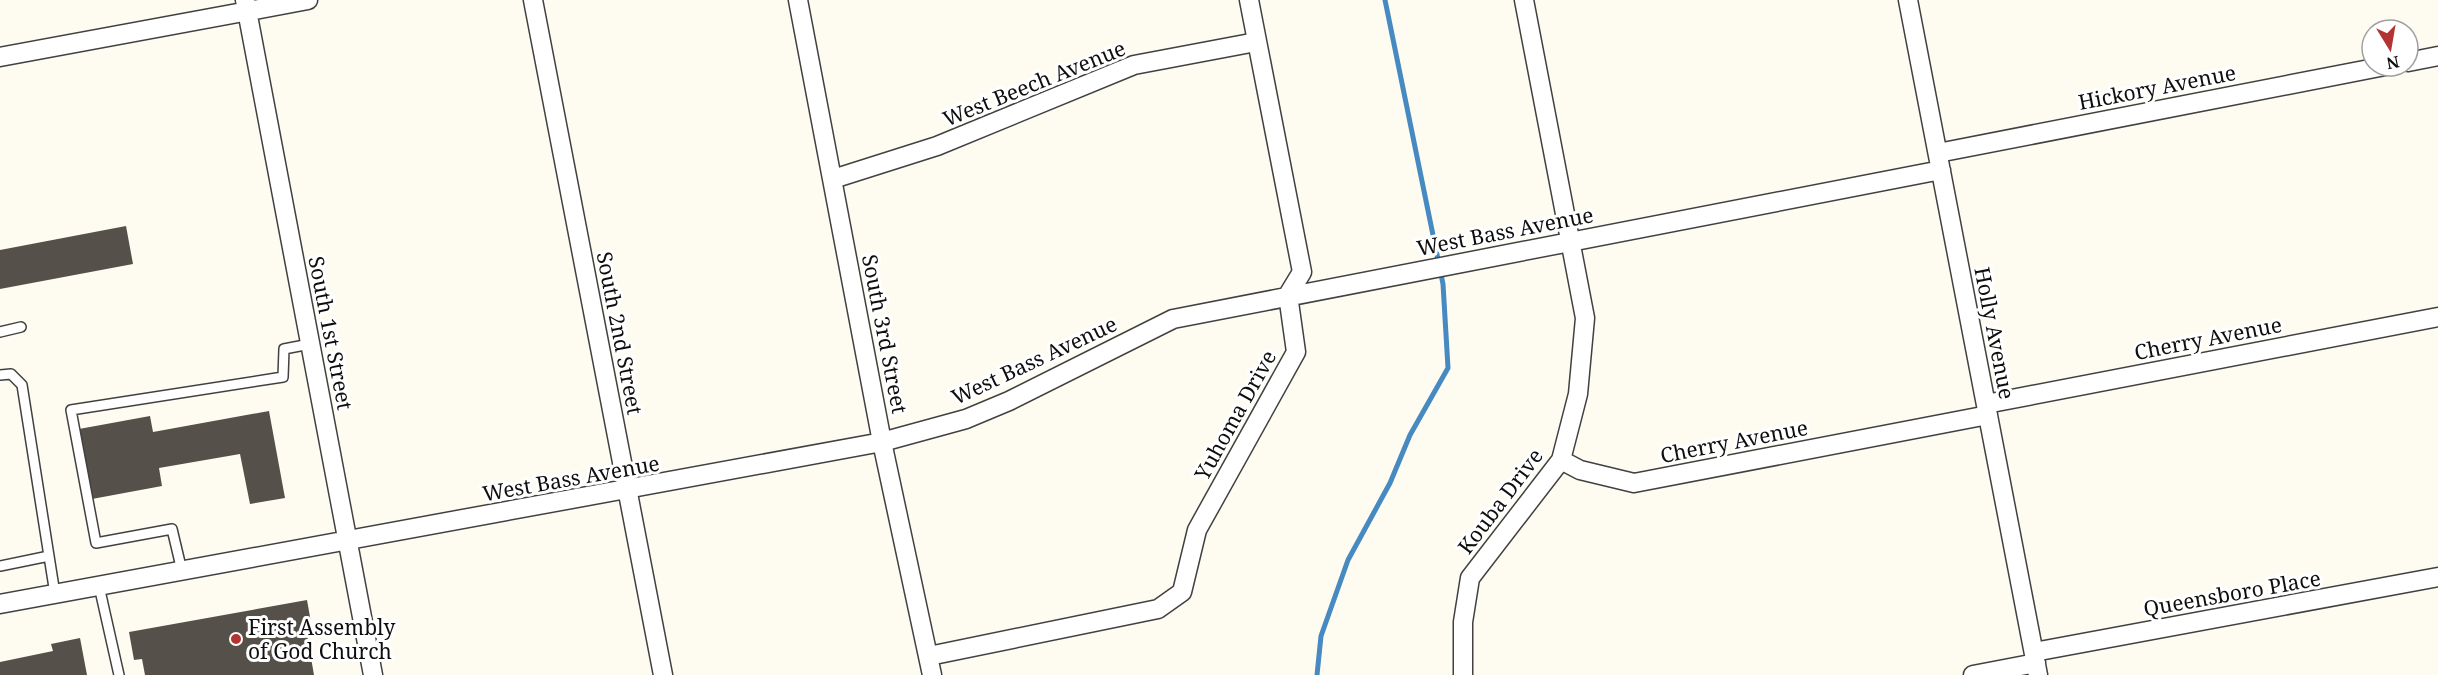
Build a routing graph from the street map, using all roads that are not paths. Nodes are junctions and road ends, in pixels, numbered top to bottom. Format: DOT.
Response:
graph roads {
  1 [pos="308,0"];
  2 [pos="533,0"];
  3 [pos="798,0"];
  4 [pos="1249,0"];
  5 [pos="1524,0"];
  6 [pos="1908,0"];
  7 [pos="246,6"];
  8 [pos="1256,42"];
  9 [pos="2438,56"];
  10 [pos="0,57"];
  11 [pos="2420,60"];
  12 [pos="2360,71"];
  13 [pos="1940,162"];
  14 [pos="833,179"];
  15 [pos="1570,242"];
  16 [pos="1288,295"];
  17 [pos="2438,316"];
  18 [pos="21,327"];
  19 [pos="0,332"];
  20 [pos="310,344"];
  21 [pos="0,375"];
  22 [pos="1987,409"];
  23 [pos="882,441"];
  24 [pos="1561,460"];
  25 [pos="627,490"];
  26 [pos="347,541"];
  27 [pos="49,556"];
  28 [pos="0,566"];
  29 [pos="182,571"];
  30 [pos="2438,577"];
  31 [pos="99,586"];
  32 [pos="54,594"];
  33 [pos="0,604"];
  34 [pos="928,656"];
  35 [pos="2036,663"];
  36 [pos="119,675"];
  37 [pos="373,675"];
  38 [pos="663,675"];
  39 [pos="932,675"];
  40 [pos="1463,675"];
  41 [pos="1973,675"];
  1 -- 7 [label="street"];
  2 -- 25 [label="street, South 2nd Street"];
  3 -- 14 [label="street, South 3rd Street"];
  4 -- 8 [label="street"];
  5 -- 15 [label="street, Kouba Drive"];
  6 -- 13 [label="street, Holly Avenue"];
  7 -- 10 [label="street"];
  7 -- 20 [label="street, South 1st Street"];
  8 -- 14 [label="street, West Beech Avenue"];
  8 -- 16 [label="street"];
  9 -- 11 [label="street"];
  12 -- 13 [label="street, Hickory Avenue"];
  13 -- 15 [label="street, West Bass Avenue"];
  13 -- 22 [label="street, Holly Avenue"];
  14 -- 23 [label="street, South 3rd Street"];
  15 -- 16 [label="street, West Bass Avenue"];
  15 -- 24 [label="street, Kouba Drive"];
  16 -- 23 [label="street, West Bass Avenue"];
  16 -- 34 [label="street, Yuhoma Drive"];
  17 -- 22 [label="street, Cherry Avenue"];
  18 -- 19 [label="lane"];
  20 -- 26 [label="street, South 1st Street"];
  20 -- 29 [label="lane"];
  21 -- 27 [label="lane"];
  22 -- 24 [label="street, Cherry Avenue"];
  22 -- 35 [label="street, Holly Avenue"];
  23 -- 25 [label="street, West Bass Avenue"];
  23 -- 34 [label="street, South 3rd Street"];
  24 -- 40 [label="street, Kouba Drive"];
  25 -- 26 [label="street, West Bass Avenue"];
  25 -- 38 [label="street, South 2nd Street"];
  26 -- 29 [label="street, West Bass Avenue"];
  26 -- 37 [label="street, South 1st Street"];
  27 -- 28 [label="lane"];
  27 -- 32 [label="lane"];
  29 -- 31 [label="street, West Bass Avenue"];
  30 -- 35 [label="street, Queensboro Place"];
  31 -- 32 [label="street, West Bass Avenue"];
  31 -- 36 [label="lane"];
  32 -- 33 [label="street, West Bass Avenue"];
  34 -- 39 [label="street, South 3rd Street"];
  35 -- 41 [label="street, Queensboro Place"];
}
